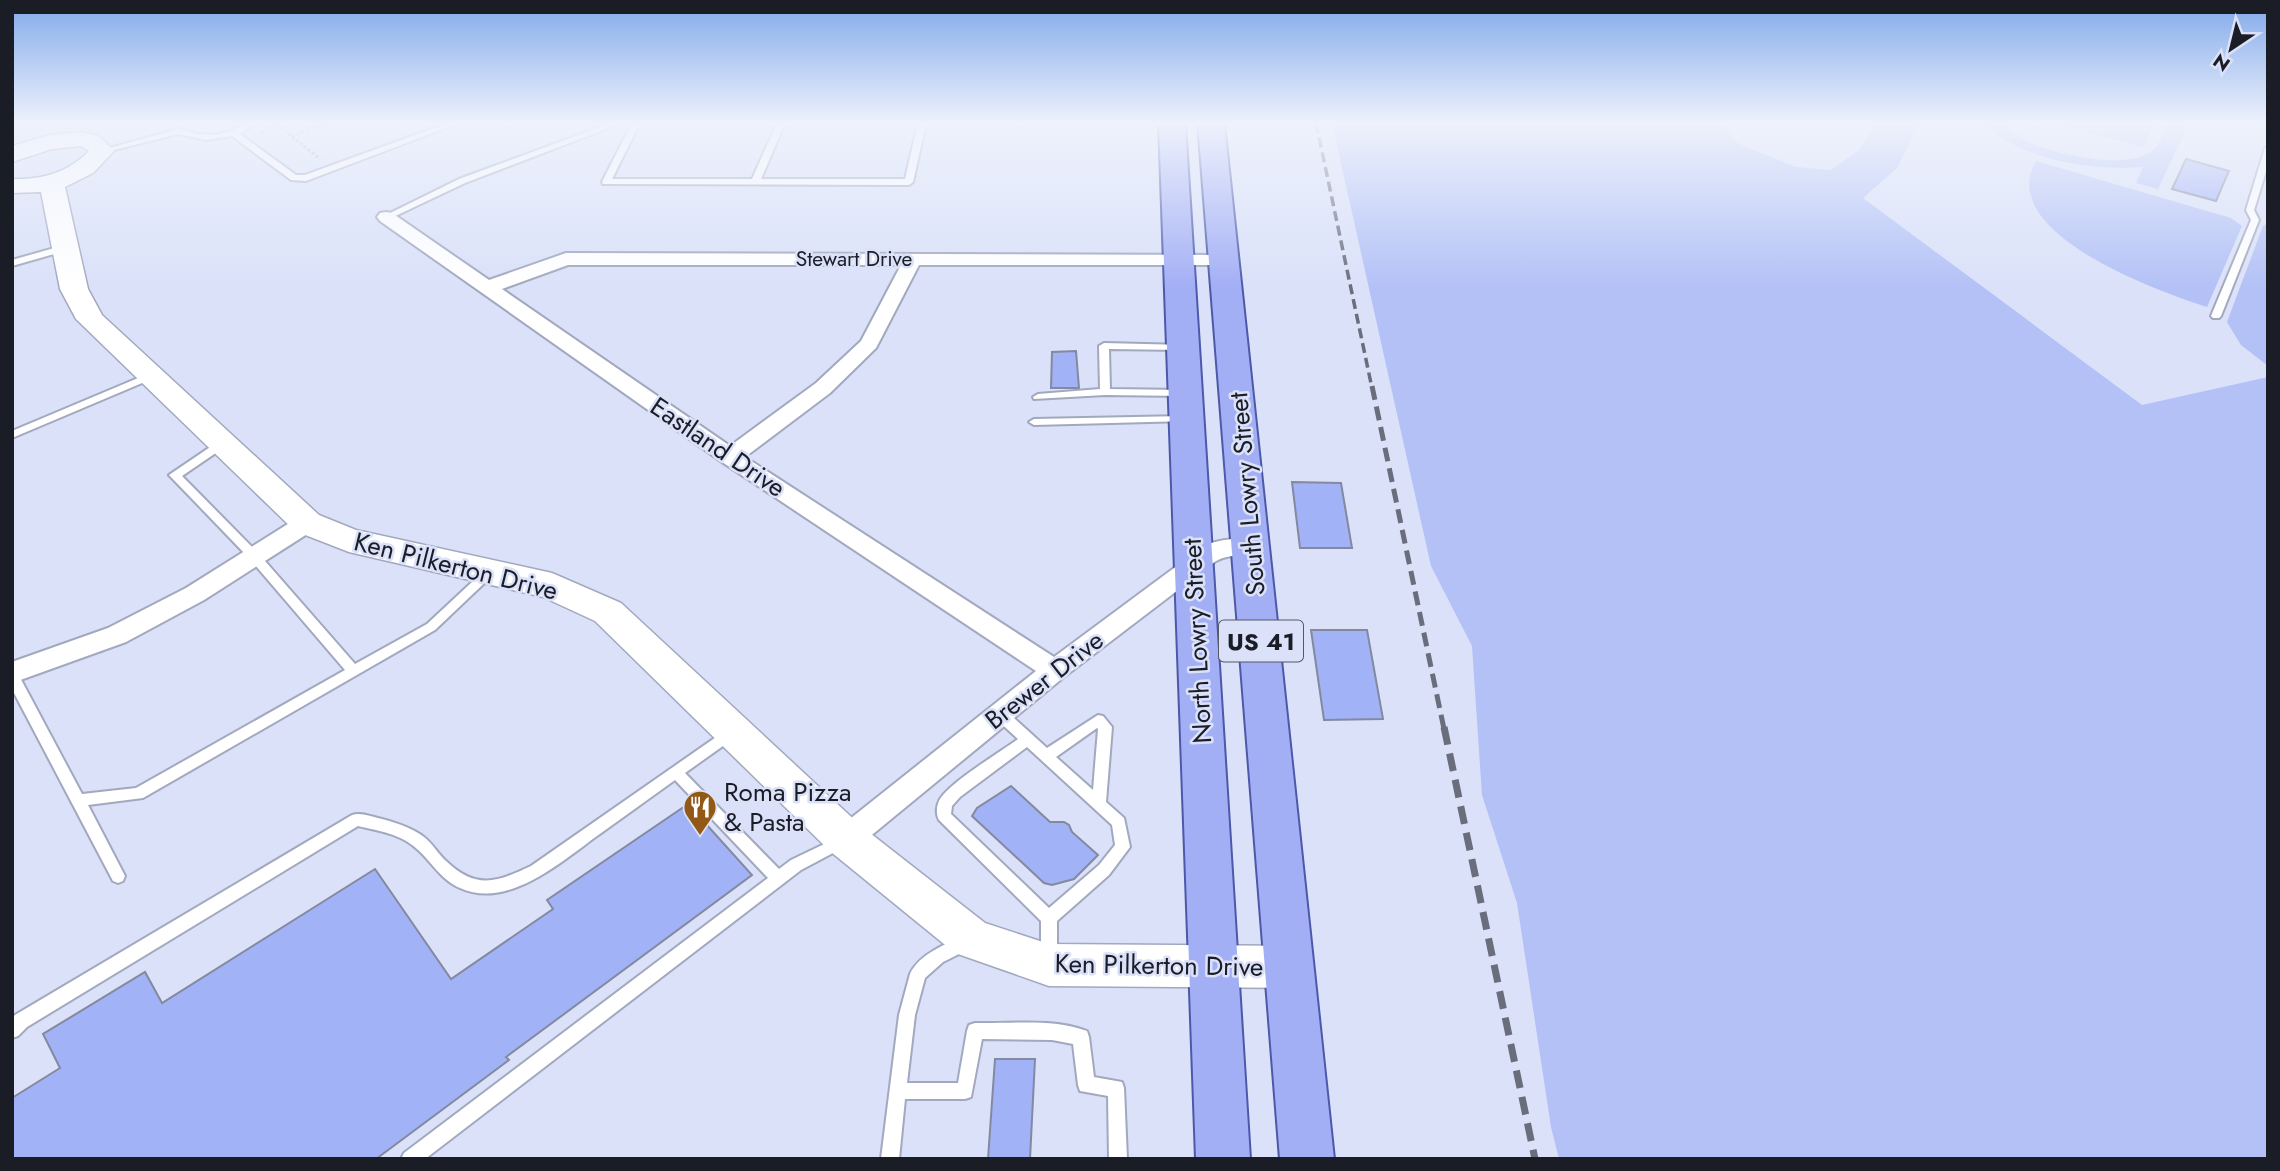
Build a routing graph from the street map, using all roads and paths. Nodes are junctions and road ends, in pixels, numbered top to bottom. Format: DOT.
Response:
graph roads {
  1 [pos="64,178"];
  2 [pos="471,178"];
  3 [pos="608,178"];
  4 [pos="757,178"];
  5 [pos="910,178"];
  6 [pos="1174,178"];
  7 [pos="1216,178"];
  8 [pos="2262,178"];
  9 [pos="755,183"];
  10 [pos="51,184"];
  11 [pos="12,186"];
  12 [pos="386,217"];
  13 [pos="65,248"];
  14 [pos="1178,258"];
  15 [pos="913,259"];
  16 [pos="1224,259"];
  17 [pos="12,263"];
  18 [pos="488,287"];
  19 [pos="2216,316"];
  20 [pos="1182,347"];
  21 [pos="150,376"];
  22 [pos="1105,392"];
  23 [pos="1038,397"];
  24 [pos="1185,406"];
  25 [pos="1034,422"];
  26 [pos="12,435"];
  27 [pos="222,443"];
  28 [pos="730,457"];
  29 [pos="307,523"];
  30 [pos="1252,547"];
  31 [pos="254,556"];
  32 [pos="1193,567"];
  33 [pos="491,572"];
  34 [pos="1055,670"];
  35 [pos="354,671"];
  36 [pos="12,674"];
  37 [pos="1000,714"];
  38 [pos="733,732"];
  39 [pos="1028,739"];
  40 [pos="1046,756"];
  41 [pos="676,772"];
  42 [pos="78,800"];
  43 [pos="1099,803"];
  44 [pos="846,839"];
  45 [pos="118,876"];
  46 [pos="778,878"];
  47 [pos="1049,918"];
  48 [pos="973,940"];
  49 [pos="1049,965"];
  50 [pos="1215,967"];
  51 [pos="1291,967"];
  52 [pos="12,1030"];
  53 [pos="898,1091"];
  54 [pos="410,1159"];
  55 [pos="890,1159"];
  56 [pos="1118,1159"];
  57 [pos="1223,1159"];
  58 [pos="1307,1159"];
  1 -- 10 [label="street"];
  2 -- 12 [label="lane"];
  3 -- 9 [label="lane"];
  4 -- 9 [label="lane"];
  5 -- 9 [label="lane"];
  6 -- 14 [label="main road, North Lowry Street / US 41"];
  7 -- 16 [label="main road, South Lowry Street / US 41"];
  8 -- 19 [label="lane"];
  10 -- 11 [label="street"];
  10 -- 13 [label="street, Ken Pilkerton Drive"];
  12 -- 18 [label="street, Eastland Drive"];
  13 -- 17 [label="lane"];
  13 -- 21 [label="street, Ken Pilkerton Drive"];
  14 -- 15 [label="street, Stewart Drive"];
  14 -- 16 [label="street, Stewart Drive"];
  14 -- 20 [label="main road, North Lowry Street / US 41"];
  15 -- 18 [label="street, Stewart Drive"];
  15 -- 28 [label="street"];
  16 -- 30 [label="main road, South Lowry Street / US 41"];
  18 -- 28 [label="street, Eastland Drive"];
  20 -- 22 [label="lane"];
  20 -- 24 [label="main road, North Lowry Street / US 41"];
  21 -- 26 [label="lane"];
  21 -- 27 [label="street, Ken Pilkerton Drive"];
  22 -- 23 [label="lane"];
  22 -- 24 [label="lane"];
  24 -- 25 [label="lane"];
  24 -- 32 [label="main road, North Lowry Street / US 41"];
  27 -- 29 [label="street, Ken Pilkerton Drive"];
  27 -- 31 [label="lane"];
  28 -- 34 [label="street, Eastland Drive"];
  29 -- 31 [label="street"];
  29 -- 33 [label="street, Ken Pilkerton Drive"];
  30 -- 32 [label="street, Brewer Drive"];
  30 -- 51 [label="main road, South Lowry Street / US 41"];
  31 -- 35 [label="lane"];
  31 -- 36 [label="street"];
  32 -- 34 [label="street, Brewer Drive"];
  32 -- 50 [label="main road, North Lowry Street / US 41"];
  33 -- 35 [label="lane"];
  33 -- 38 [label="street, Ken Pilkerton Drive"];
  34 -- 37 [label="street, Brewer Drive"];
  35 -- 42 [label="lane"];
  36 -- 42 [label="lane"];
  37 -- 39 [label="lane"];
  37 -- 44 [label="street, Brewer Drive"];
  38 -- 41 [label="lane"];
  38 -- 44 [label="street, Ken Pilkerton Drive"];
  39 -- 40 [label="lane"];
  39 -- 47 [label="lane"];
  40 -- 43 [label="lane"];
  40 -- 43 [label="lane"];
  41 -- 46 [label="lane"];
  41 -- 52 [label="lane"];
  42 -- 45 [label="lane"];
  43 -- 47 [label="lane"];
  44 -- 46 [label="lane"];
  44 -- 48 [label="street, Ken Pilkerton Drive"];
  46 -- 54 [label="lane"];
  47 -- 49 [label="lane"];
  48 -- 49 [label="street, Ken Pilkerton Drive"];
  48 -- 53 [label="lane"];
  49 -- 50 [label="street, Ken Pilkerton Drive"];
  50 -- 51 [label="street, Ken Pilkerton Drive"];
  50 -- 57 [label="main road, North Lowry Street / US 41"];
  51 -- 58 [label="main road, South Lowry Street / US 41"];
  53 -- 55 [label="lane"];
  53 -- 56 [label="lane"];
}
